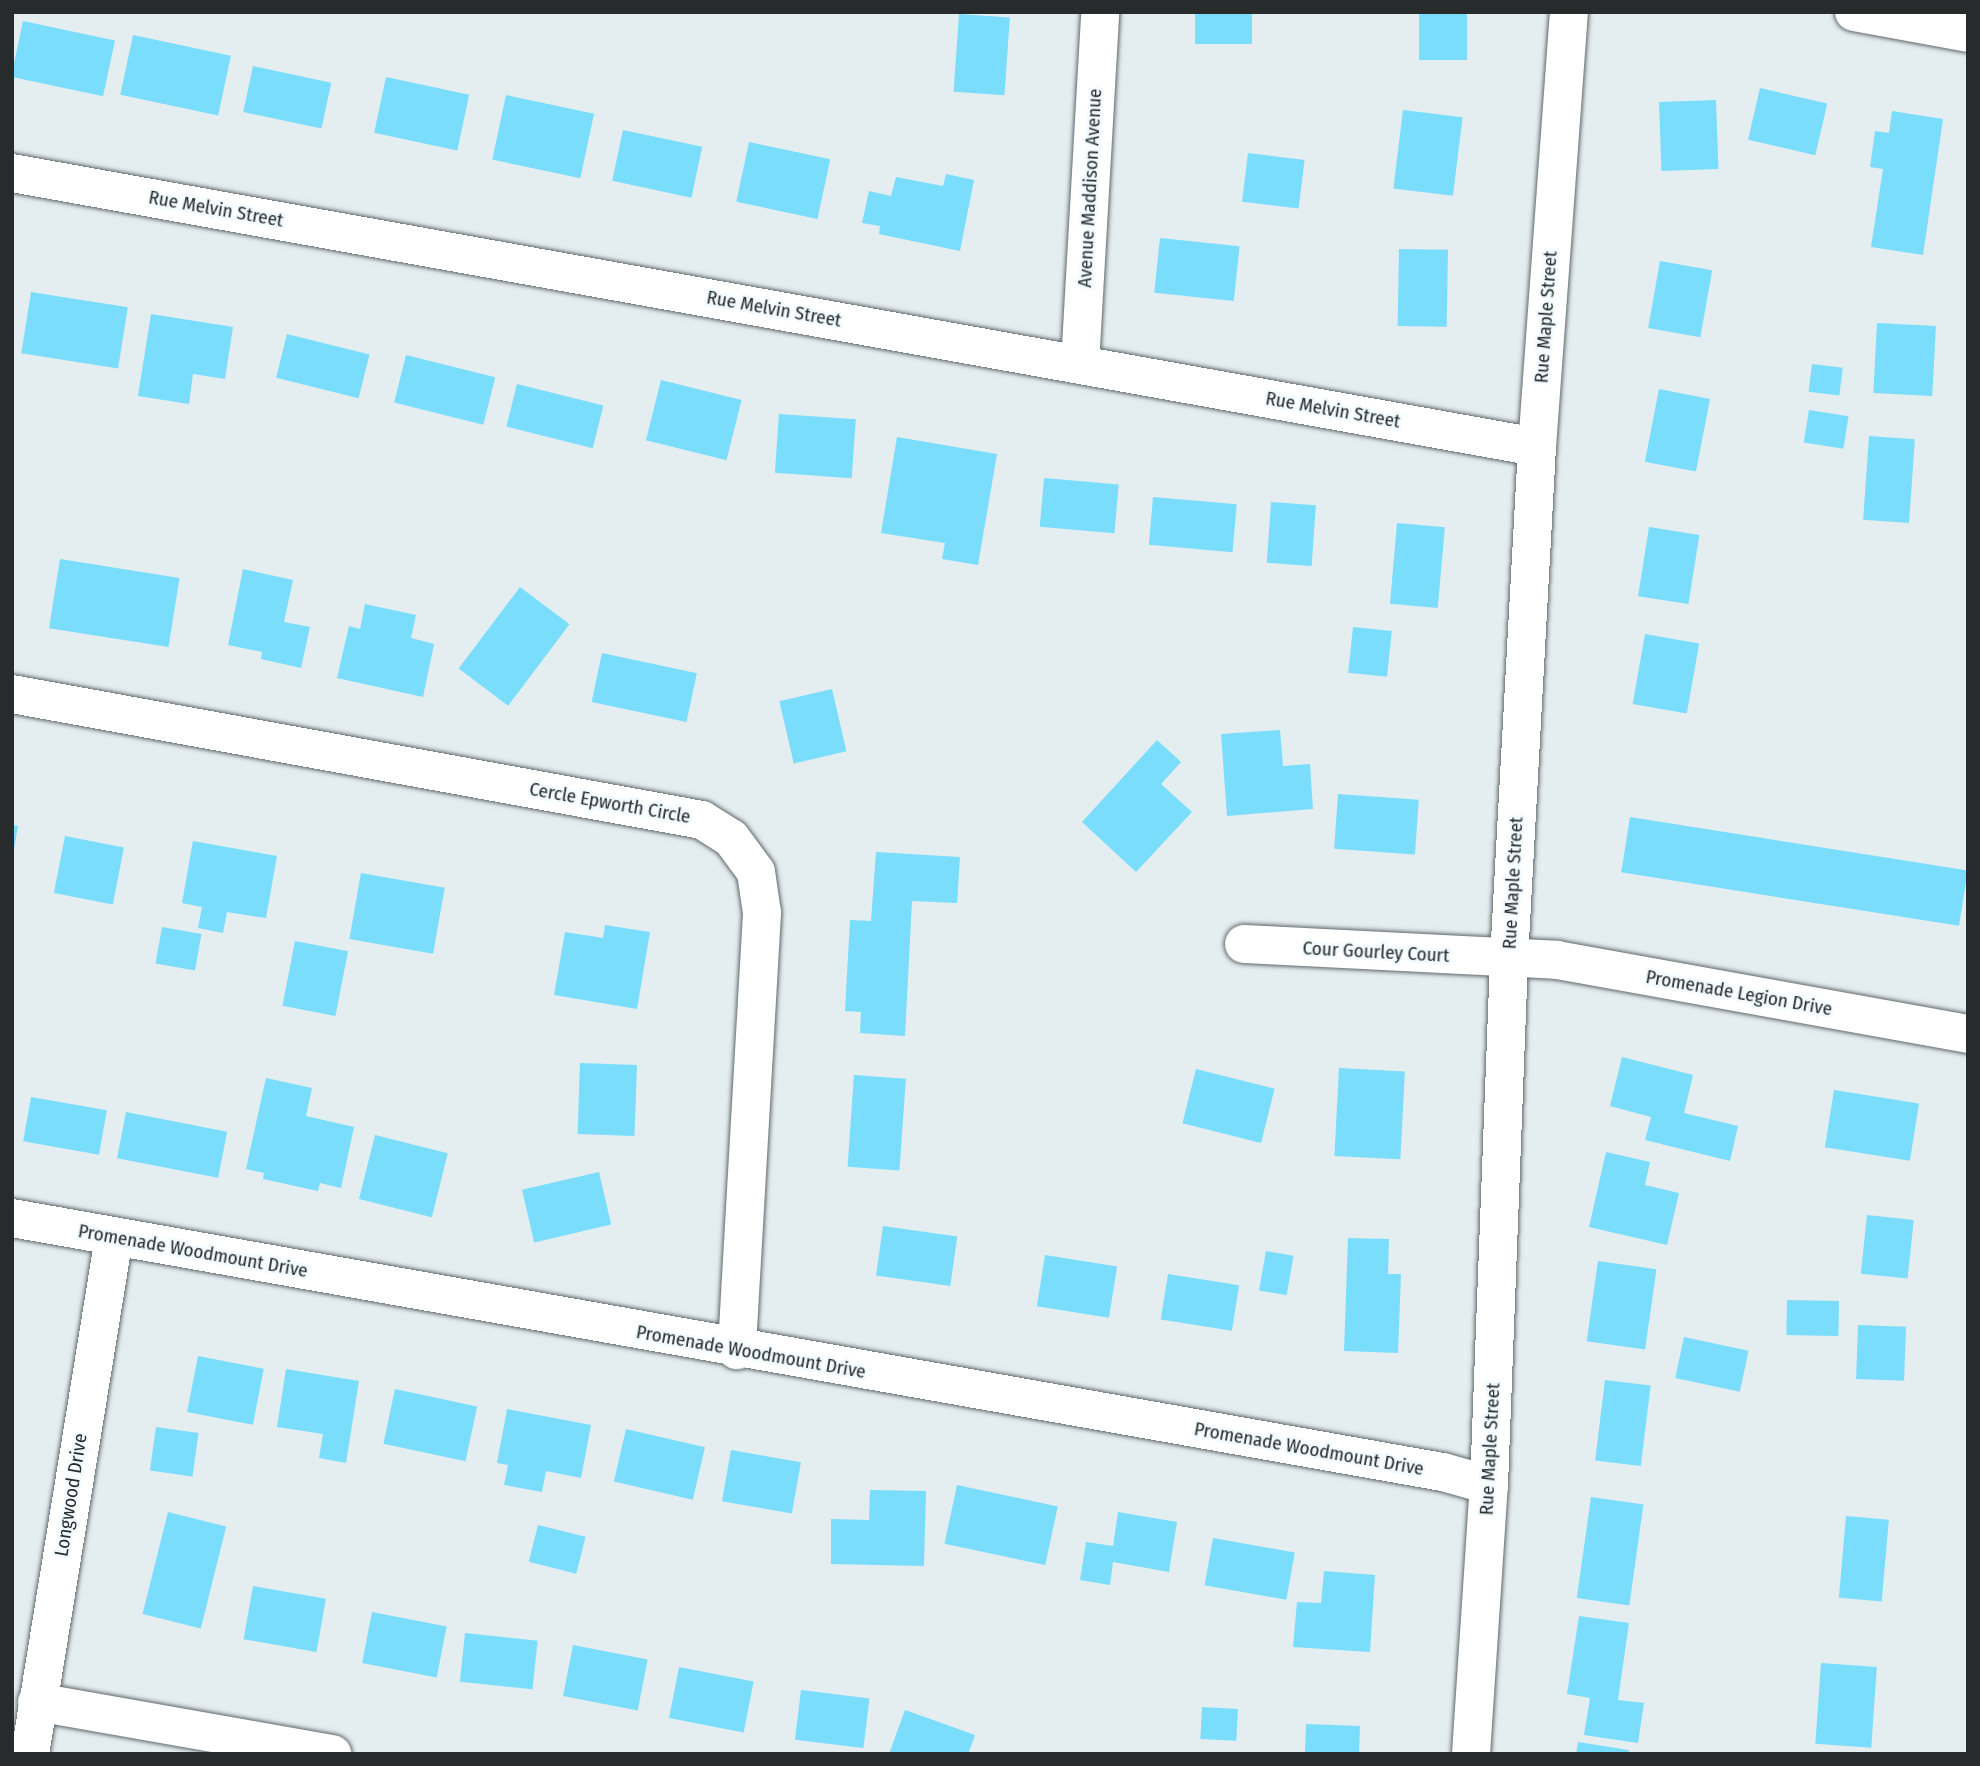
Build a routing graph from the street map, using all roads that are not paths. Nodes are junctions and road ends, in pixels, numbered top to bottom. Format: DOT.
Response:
graph roads {
  1 [pos="1100,12"];
  2 [pos="1569,12"];
  3 [pos="1854,12"];
  4 [pos="1968,33"];
  5 [pos="12,173"];
  6 [pos="1080,364"];
  7 [pos="1536,447"];
  8 [pos="12,694"];
  9 [pos="1244,944"];
  10 [pos="1509,959"];
  11 [pos="1968,1034"];
  12 [pos="12,1219"];
  13 [pos="114,1237"];
  14 [pos="737,1350"];
  15 [pos="1489,1485"];
  16 [pos="37,1702"];
  17 [pos="30,1754"];
  18 [pos="332,1754"];
  19 [pos="1471,1754"];
  1 -- 6 [label="street, Avenue Maddison Avenue"];
  2 -- 7 [label="street, Rue Maple Street"];
  3 -- 4 [label="street"];
  5 -- 6 [label="street, Rue Melvin Street"];
  6 -- 7 [label="street, Rue Melvin Street"];
  7 -- 10 [label="street, Rue Maple Street"];
  8 -- 14 [label="street, Cercle Epworth Circle"];
  9 -- 10 [label="street, Cour Gourley Court"];
  10 -- 11 [label="street, Promenade Legion Drive"];
  10 -- 15 [label="street, Rue Maple Street"];
  12 -- 13 [label="street, Promenade Woodmount Drive"];
  13 -- 14 [label="street, Promenade Woodmount Drive"];
  13 -- 16 [label="street, Longwood Drive"];
  14 -- 15 [label="street, Promenade Woodmount Drive"];
  15 -- 19 [label="street, Rue Maple Street"];
  16 -- 17 [label="street, Longwood Drive"];
  16 -- 18 [label="street"];
}
